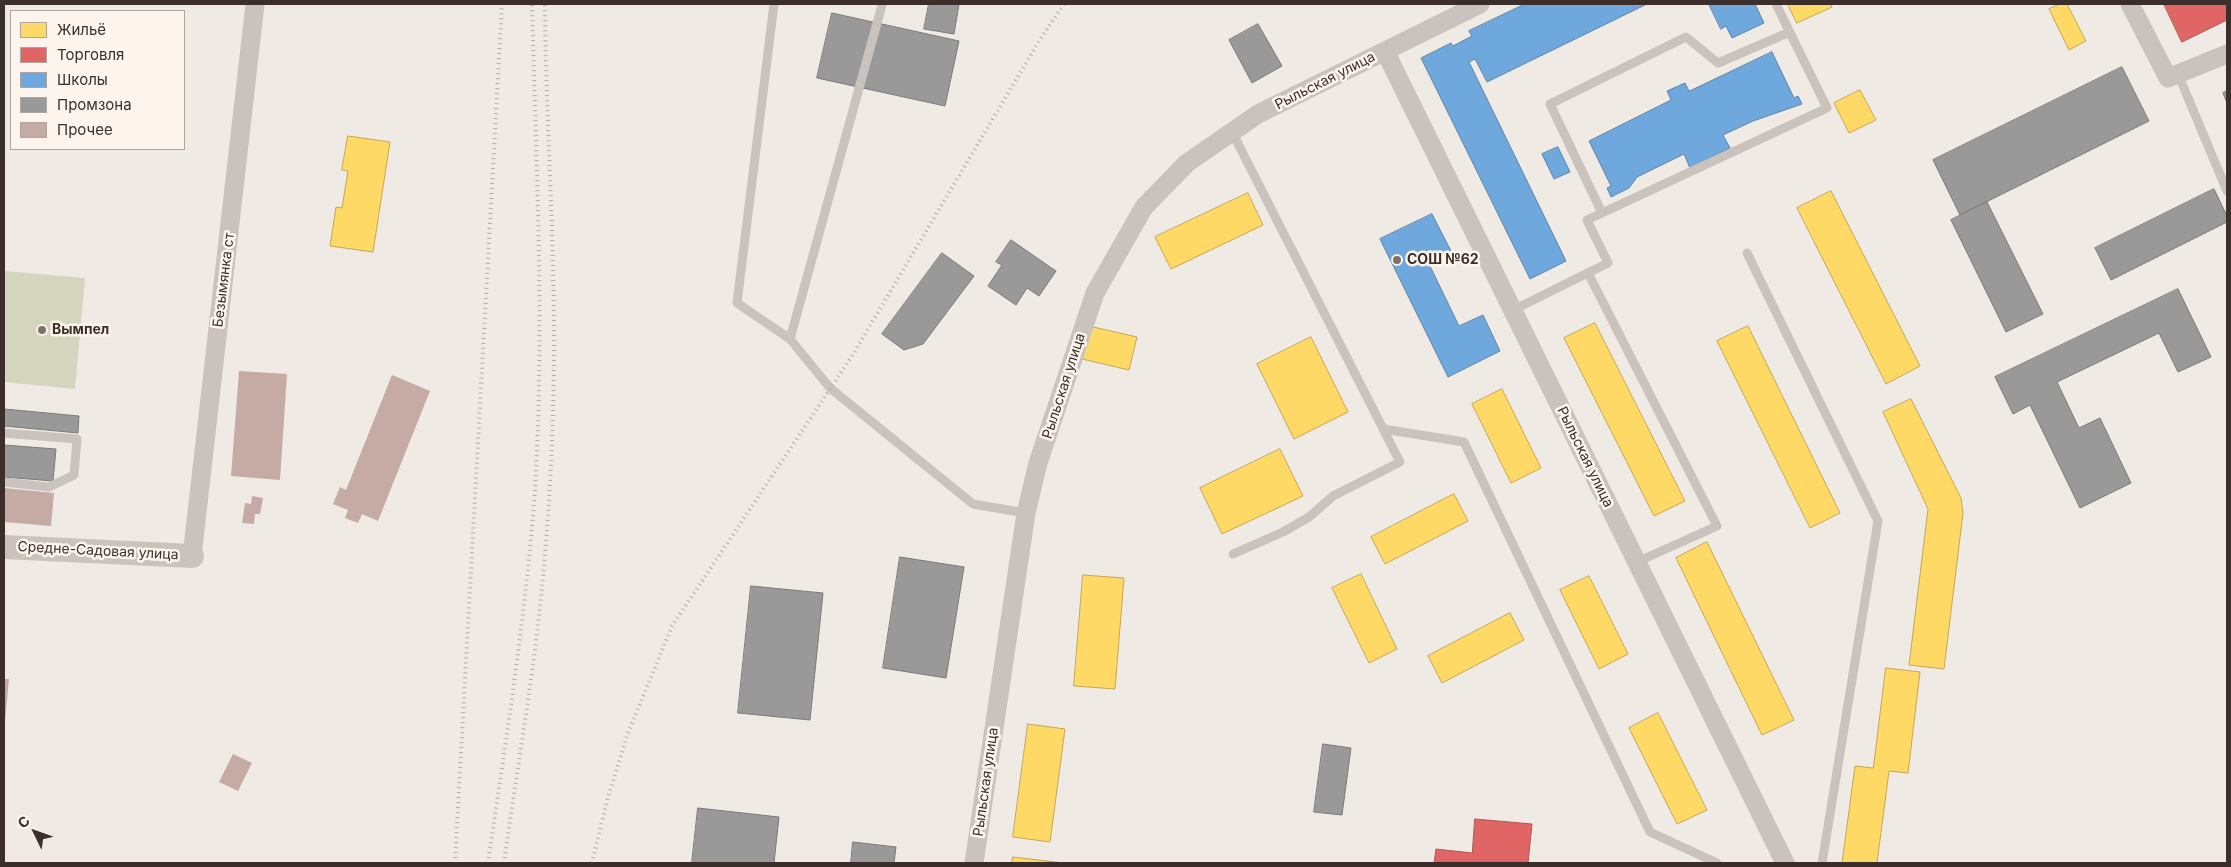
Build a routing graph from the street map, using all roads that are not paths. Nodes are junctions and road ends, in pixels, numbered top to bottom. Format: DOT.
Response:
graph roads {
  1 [pos="255,4"];
  2 [pos="774,4"];
  3 [pos="1480,4"];
  4 [pos="1776,4"];
  5 [pos="2130,4"];
  6 [pos="882,5"];
  7 [pos="1790,32"];
  8 [pos="1385,50"];
  9 [pos="2227,54"];
  10 [pos="2178,74"];
  11 [pos="1232,132"];
  12 [pos="2227,191"];
  13 [pos="1602,213"];
  14 [pos="1747,253"];
  15 [pos="1588,273"];
  16 [pos="1513,310"];
  17 [pos="790,339"];
  18 [pos="1383,429"];
  19 [pos="4,433"];
  20 [pos="4,482"];
  21 [pos="1026,513"];
  22 [pos="4,547"];
  23 [pos="1233,554"];
  24 [pos="192,556"];
  25 [pos="1637,562"];
  26 [pos="974,863"];
  27 [pos="1717,863"];
  28 [pos="1785,863"];
  29 [pos="1822,863"];
  1 -- 24 [label="street, Безымянка ст"];
  2 -- 17 [label="lane"];
  3 -- 8 [label="street, Рыльская улица"];
  4 -- 7 [label="lane"];
  5 -- 10 [label="street"];
  6 -- 17 [label="lane"];
  7 -- 13 [label="lane"];
  7 -- 13 [label="lane"];
  8 -- 11 [label="street, Рыльская улица"];
  8 -- 16 [label="street, Рыльская улица"];
  9 -- 10 [label="street"];
  10 -- 12 [label="lane"];
  11 -- 18 [label="lane"];
  11 -- 21 [label="street, Рыльская улица"];
  13 -- 15 [label="lane"];
  14 -- 29 [label="lane"];
  15 -- 16 [label="lane"];
  15 -- 25 [label="lane"];
  16 -- 25 [label="street, Рыльская улица"];
  17 -- 21 [label="lane"];
  18 -- 23 [label="lane"];
  18 -- 27 [label="lane"];
  19 -- 20 [label="lane"];
  21 -- 26 [label="street, Рыльская улица"];
  22 -- 24 [label="street, Средне-Садовая улица"];
  25 -- 28 [label="street, Рыльская улица"];
}
